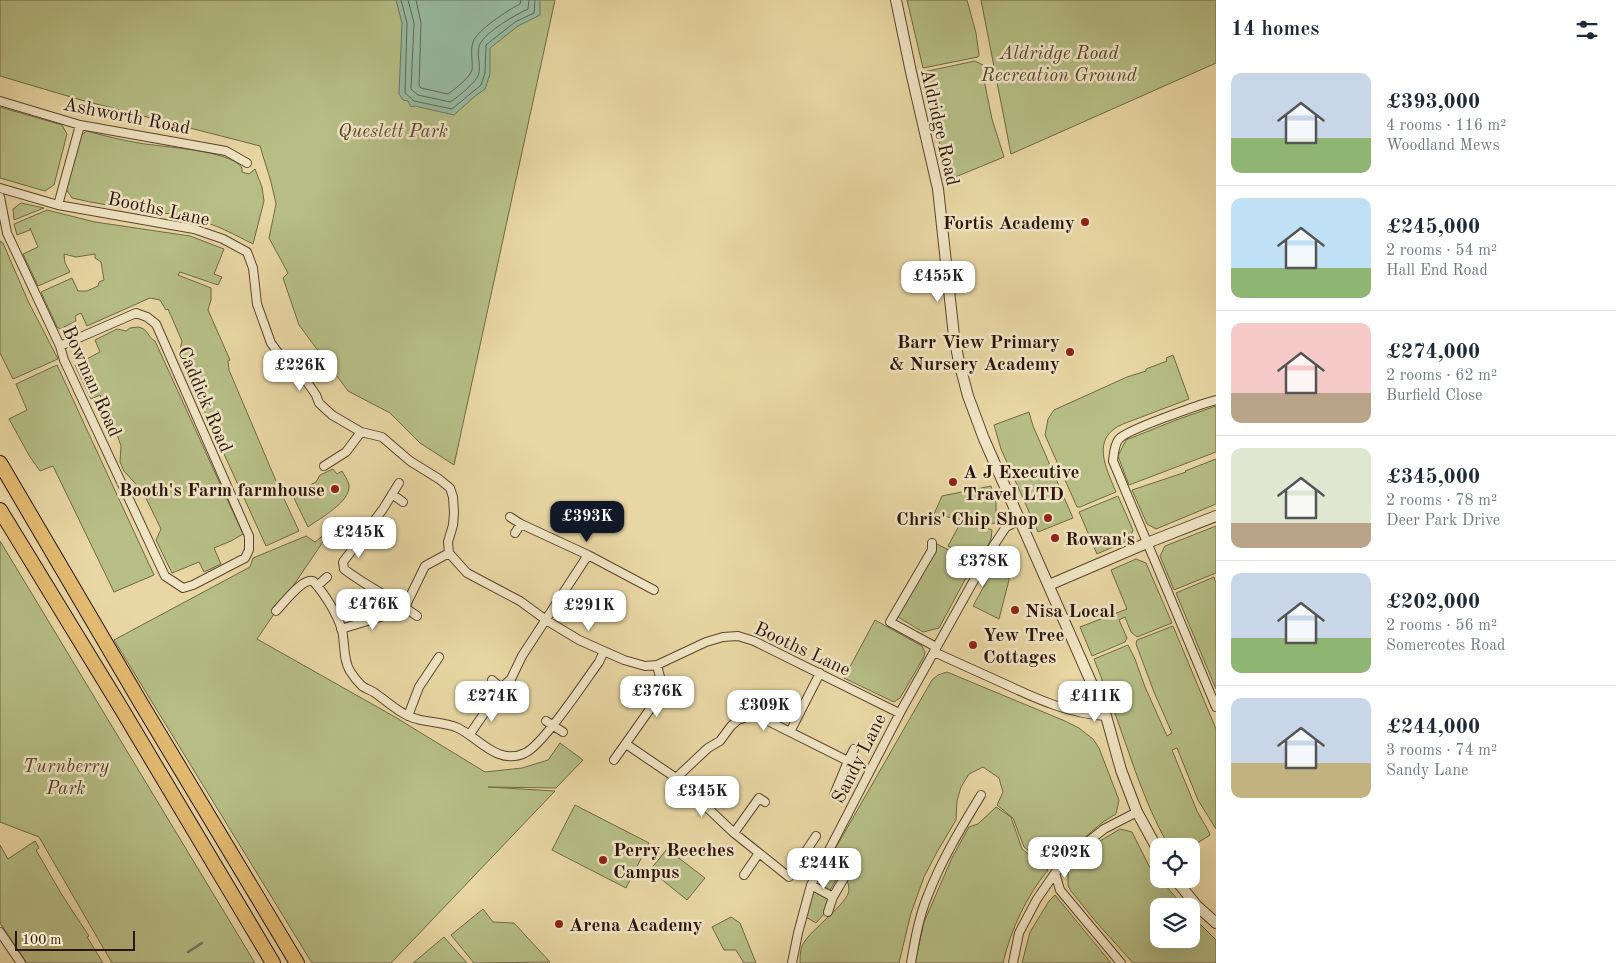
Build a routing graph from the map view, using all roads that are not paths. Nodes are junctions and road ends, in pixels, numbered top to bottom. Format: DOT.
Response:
graph roads {
  1 [pos="896,0"];
  2 [pos="0,101"];
  3 [pos="80,125"];
  4 [pos="247,163"];
  5 [pos="0,188"];
  6 [pos="0,197"];
  7 [pos="58,205"];
  8 [pos="60,346"];
  9 [pos="1216,400"];
  10 [pos="361,432"];
  11 [pos="335,460"];
  12 [pos="0,463"];
  13 [pos="324,466"];
  14 [pos="341,468"];
  15 [pos="398,483"];
  16 [pos="392,494"];
  17 [pos="403,502"];
  18 [pos="0,510"];
  19 [pos="510,516"];
  20 [pos="1216,516"];
  21 [pos="1020,520"];
  22 [pos="521,524"];
  23 [pos="515,533"];
  24 [pos="932,543"];
  25 [pos="1147,543"];
  26 [pos="449,553"];
  27 [pos="588,555"];
  28 [pos="165,576"];
  29 [pos="327,577"];
  30 [pos="643,584"];
  31 [pos="1049,585"];
  32 [pos="317,586"];
  33 [pos="654,590"];
  34 [pos="637,592"];
  35 [pos="405,607"];
  36 [pos="276,611"];
  37 [pos="397,612"];
  38 [pos="417,616"];
  39 [pos="546,620"];
  40 [pos="342,629"];
  41 [pos="935,649"];
  42 [pos="604,651"];
  43 [pos="439,657"];
  44 [pos="656,665"];
  45 [pos="820,673"];
  46 [pos="492,680"];
  47 [pos="501,688"];
  48 [pos="510,695"];
  49 [pos="494,699"];
  50 [pos="1216,707"];
  51 [pos="899,714"];
  52 [pos="408,716"];
  53 [pos="1106,716"];
  54 [pos="550,723"];
  55 [pos="563,732"];
  56 [pos="790,732"];
  57 [pos="470,734"];
  58 [pos="626,744"];
  59 [pos="854,749"];
  60 [pos="614,760"];
  61 [pos="848,761"];
  62 [pos="676,778"];
  63 [pos="751,793"];
  64 [pos="981,795"];
  65 [pos="834,796"];
  66 [pos="1137,812"];
  67 [pos="734,833"];
  68 [pos="816,836"];
  69 [pos="1151,838"];
  70 [pos="759,853"];
  71 [pos="1055,874"];
  72 [pos="744,875"];
  73 [pos="844,878"];
  74 [pos="811,885"];
  75 [pos="1182,888"];
  76 [pos="833,897"];
  77 [pos="828,912"];
  78 [pos="1216,923"];
  79 [pos="0,932"];
  80 [pos="21,963"];
  81 [pos="273,963"];
  82 [pos="296,963"];
  83 [pos="792,963"];
  84 [pos="911,963"];
  85 [pos="1013,963"];
  86 [pos="1122,963"];
  1 -- 21 [label="street, Aldridge Road"];
  2 -- 3 [label="street, Ashworth Road"];
  3 -- 4 [label="street, Ashworth Road"];
  3 -- 7 [label="street"];
  5 -- 7 [label="street, Booths Lane"];
  6 -- 8 [label="street, Bowman Road"];
  7 -- 10 [label="street, Booths Lane"];
  8 -- 28 [label="street, Bowman Road"];
  8 -- 28 [label="street, Caddick Road"];
  9 -- 25 [label="street"];
  10 -- 11 [label="street"];
  10 -- 26 [label="street, Booths Lane"];
  11 -- 13 [label="street"];
  11 -- 14 [label="street"];
  12 -- 82 [label="highway"];
  15 -- 16 [label="street"];
  16 -- 17 [label="street"];
  16 -- 35 [label="street"];
  18 -- 81 [label="highway"];
  19 -- 22 [label="street"];
  20 -- 25 [label="street"];
  21 -- 31 [label="street, Aldridge Road"];
  21 -- 41 [label="street, Sandy Lane"];
  22 -- 23 [label="street"];
  22 -- 27 [label="street"];
  24 -- 41 [label="street"];
  25 -- 31 [label="street"];
  25 -- 50 [label="street"];
  26 -- 35 [label="street"];
  26 -- 39 [label="street"];
  27 -- 30 [label="street"];
  27 -- 39 [label="street"];
  29 -- 32 [label="street"];
  30 -- 33 [label="street"];
  30 -- 34 [label="street"];
  31 -- 53 [label="street, Aldridge Road"];
  32 -- 36 [label="street"];
  32 -- 40 [label="street"];
  35 -- 38 [label="street"];
  37 -- 40 [label="street"];
  39 -- 42 [label="street"];
  39 -- 47 [label="street"];
  40 -- 52 [label="street"];
  41 -- 51 [label="street, Sandy Lane"];
  41 -- 53 [label="street"];
  42 -- 44 [label="street"];
  42 -- 54 [label="street"];
  43 -- 52 [label="street"];
  44 -- 45 [label="street, Booths Lane"];
  44 -- 58 [label="street"];
  45 -- 51 [label="street, Booths Lane"];
  45 -- 56 [label="street"];
  46 -- 47 [label="street"];
  47 -- 48 [label="street"];
  49 -- 57 [label="street"];
  51 -- 74 [label="street, Sandy Lane"];
  52 -- 57 [label="street"];
  53 -- 66 [label="street, Aldridge Road"];
  54 -- 55 [label="street"];
  54 -- 57 [label="street"];
  56 -- 61 [label="street"];
  56 -- 62 [label="street"];
  58 -- 60 [label="street"];
  58 -- 62 [label="street"];
  59 -- 61 [label="street"];
  61 -- 65 [label="street"];
  62 -- 67 [label="street"];
  63 -- 67 [label="street"];
  64 -- 84 [label="street"];
  66 -- 69 [label="street, Aldridge Road"];
  66 -- 71 [label="street"];
  67 -- 70 [label="street"];
  68 -- 70 [label="street"];
  70 -- 72 [label="street"];
  71 -- 85 [label="street"];
  71 -- 86 [label="street"];
  73 -- 76 [label="street"];
  74 -- 76 [label="street"];
  74 -- 83 [label="street, Sandy Lane"];
  75 -- 78 [label="street"];
  76 -- 77 [label="street"];
  79 -- 80 [label="street"];
}
